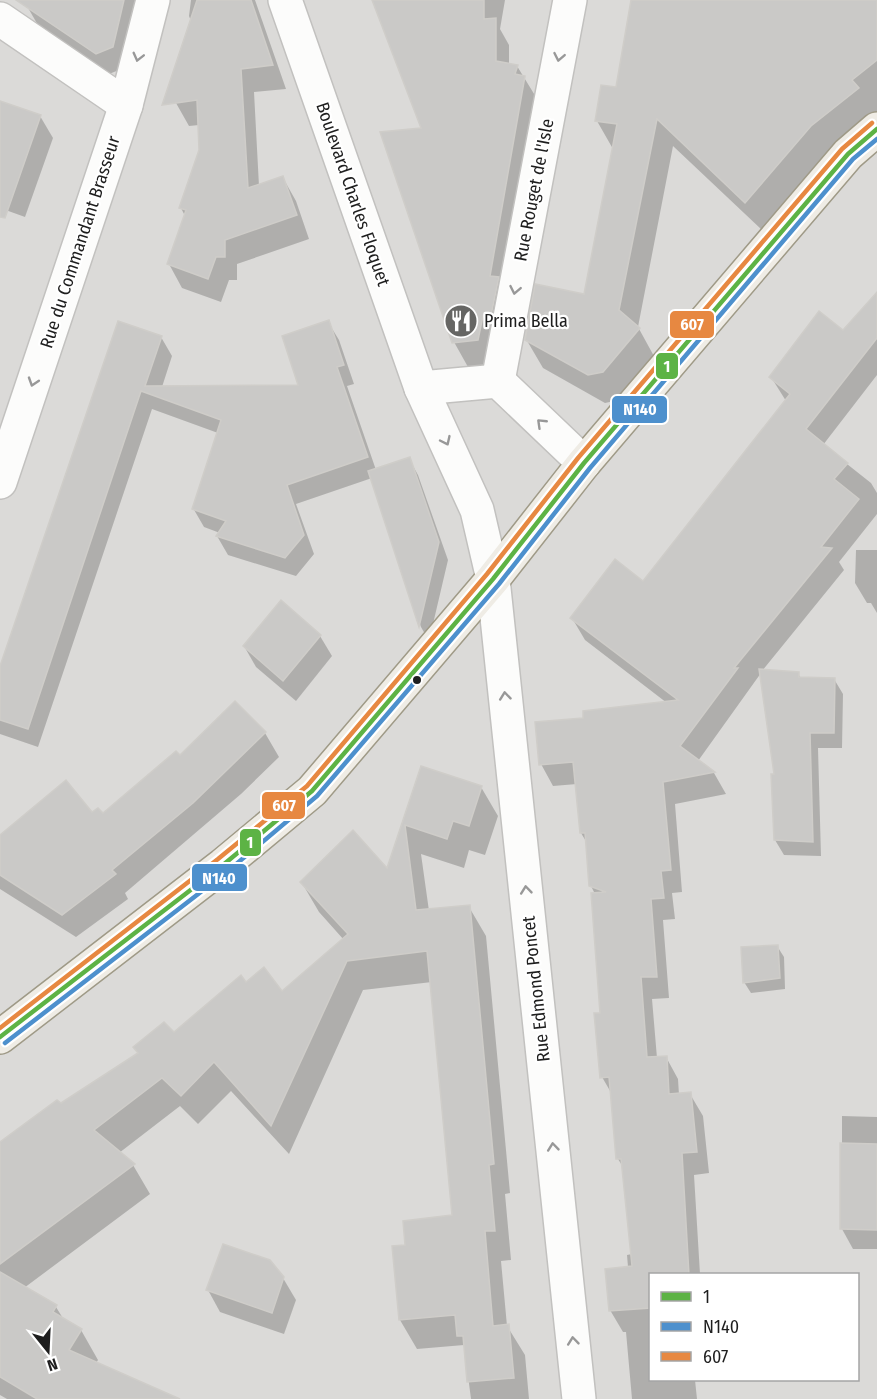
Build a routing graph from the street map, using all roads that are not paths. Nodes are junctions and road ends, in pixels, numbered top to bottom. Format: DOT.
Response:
graph roads {
  1 [pos="153,0"];
  2 [pos="285,0"];
  3 [pos="570,0"];
  4 [pos="0,19"];
  5 [pos="126,105"];
  6 [pos="877,129"];
  7 [pos="498,381"];
  8 [pos="421,388"];
  9 [pos="584,463"];
  10 [pos="0,482"];
  11 [pos="493,579"];
  12 [pos="0,1037"];
  13 [pos="579,1399"];
  1 -- 5 [label="street, Rue du Commandant Brasseur, one-way"];
  2 -- 8 [label="street, Boulevard Charles Floquet"];
  3 -- 7 [label="street, Rue Rouget de l'Isle, one-way"];
  4 -- 5 [label="street"];
  5 -- 10 [label="street, Rue du Commandant Brasseur, one-way"];
  6 -- 9 [label="main road"];
  7 -- 8 [label="street"];
  9 -- 7 [label="street, one-way"];
  8 -- 11 [label="street, Boulevard Charles Floquet, one-way"];
  9 -- 11 [label="main road"];
  11 -- 12 [label="main road"];
  13 -- 11 [label="street, Rue Edmond Poncet, one-way"];
}
